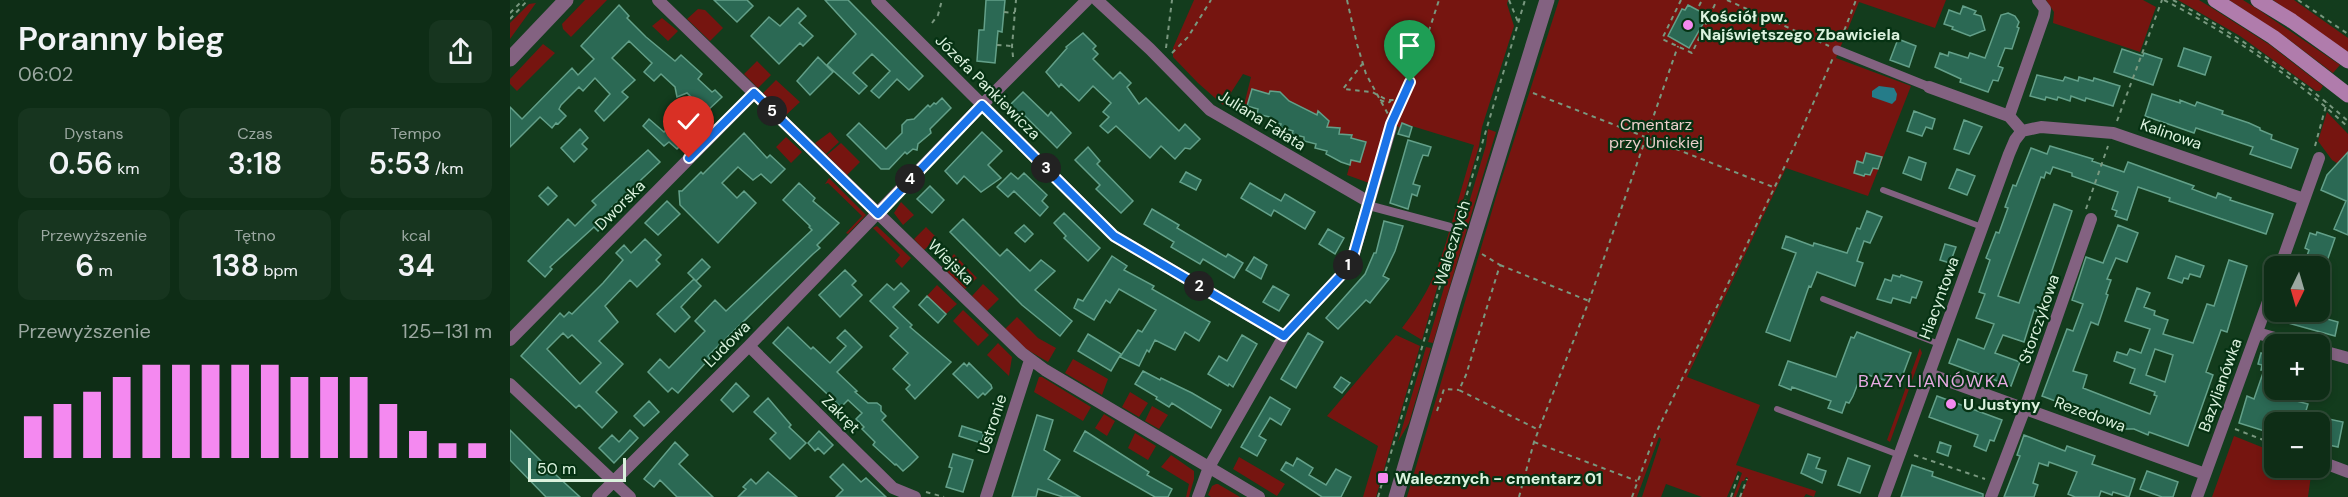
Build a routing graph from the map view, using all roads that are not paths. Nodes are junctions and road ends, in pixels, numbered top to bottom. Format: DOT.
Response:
graph roads {
  1 [pos="566,0"];
  2 [pos="658,0"];
  3 [pos="877,0"];
  4 [pos="1087,0"];
  5 [pos="1097,0"];
  6 [pos="1546,0"];
  7 [pos="2038,0"];
  8 [pos="2215,0"];
  9 [pos="2258,0"];
  10 [pos="1837,50"];
  11 [pos="510,59"];
  12 [pos="2348,61"];
  13 [pos="1929,87"];
  14 [pos="754,93"];
  15 [pos="2348,95"];
  16 [pos="982,105"];
  17 [pos="2008,116"];
  18 [pos="1391,124"];
  19 [pos="2022,131"];
  20 [pos="2319,158"];
  21 [pos="1883,190"];
  22 [pos="2304,199"];
  23 [pos="1372,204"];
  24 [pos="878,214"];
  25 [pos="2091,219"];
  26 [pos="1449,227"];
  27 [pos="1982,227"];
  28 [pos="2284,256"];
  29 [pos="1823,299"];
  30 [pos="2264,313"];
  31 [pos="2257,333"];
  32 [pos="2264,335"];
  33 [pos="1284,336"];
  34 [pos="510,340"];
  35 [pos="1939,344"];
  36 [pos="749,346"];
  37 [pos="2330,353"];
  38 [pos="2348,358"];
  39 [pos="1030,360"];
  40 [pos="1929,374"];
  41 [pos="510,384"];
  42 [pos="2025,408"];
  43 [pos="1777,409"];
  44 [pos="1900,452"];
  45 [pos="2330,465"];
  46 [pos="1209,467"];
  47 [pos="2348,472"];
  48 [pos="2205,474"];
  49 [pos="613,482"];
  50 [pos="598,497"];
  51 [pos="630,497"];
  52 [pos="915,497"];
  53 [pos="986,497"];
  54 [pos="1198,497"];
  55 [pos="1259,497"];
  56 [pos="1396,497"];
  57 [pos="1884,497"];
  58 [pos="1991,497"];
  59 [pos="2197,497"];
  1 -- 11 [label="street"];
  2 -- 14 [label="street, Wiejska"];
  3 -- 16 [label="street, Józefa Pankiewicza"];
  4 -- 16 [label="street, Ludowa"];
  5 -- 23 [label="street, Juliana Fałata"];
  6 -- 56 [label="street, Walecznych"];
  7 -- 17 [label="street"];
  8 -- 15 [label="main road"];
  9 -- 12 [label="main road"];
  10 -- 13 [label="street"];
  13 -- 17 [label="street"];
  14 -- 24 [label="street, Wiejska"];
  14 -- 34 [label="street, Dworska"];
  16 -- 24 [label="street, Ludowa"];
  16 -- 33 [label="street, Józefa Pankiewicza"];
  17 -- 19 [label="street"];
  18 -- 23 [label="street"];
  19 -- 22 [label="street, Kalinowa"];
  19 -- 27 [label="street, Hiacyntowa"];
  20 -- 22 [label="street"];
  21 -- 27 [label="lane"];
  22 -- 28 [label="street"];
  23 -- 26 [label="street"];
  23 -- 33 [label="street"];
  24 -- 36 [label="street, Ludowa"];
  24 -- 39 [label="street, Wiejska"];
  25 -- 42 [label="street, Storczykowa"];
  27 -- 35 [label="street, Hiacyntowa"];
  29 -- 35 [label="lane"];
  30 -- 31 [label="street, Bazylianówka"];
  31 -- 32 [label="street"];
  31 -- 48 [label="street, Bazylianówka"];
  33 -- 46 [label="street"];
  35 -- 40 [label="street, Hiacyntowa"];
  36 -- 49 [label="street, Ludowa"];
  36 -- 52 [label="street, Zakręt"];
  37 -- 38 [label="street"];
  39 -- 46 [label="street, Wiejska"];
  39 -- 53 [label="street, Ustronie"];
  40 -- 42 [label="street, Rezedowa"];
  40 -- 44 [label="street, Hiacyntowa"];
  41 -- 49 [label="street"];
  42 -- 48 [label="street, Rezedowa"];
  42 -- 58 [label="street, Storczykowa"];
  43 -- 44 [label="lane"];
  44 -- 57 [label="street, Hiacyntowa"];
  45 -- 47 [label="street"];
  46 -- 54 [label="street"];
  46 -- 55 [label="street, Wiejska"];
  48 -- 59 [label="street, Bazylianówka"];
  49 -- 50 [label="street, Ludowa"];
  49 -- 51 [label="street"];
}
